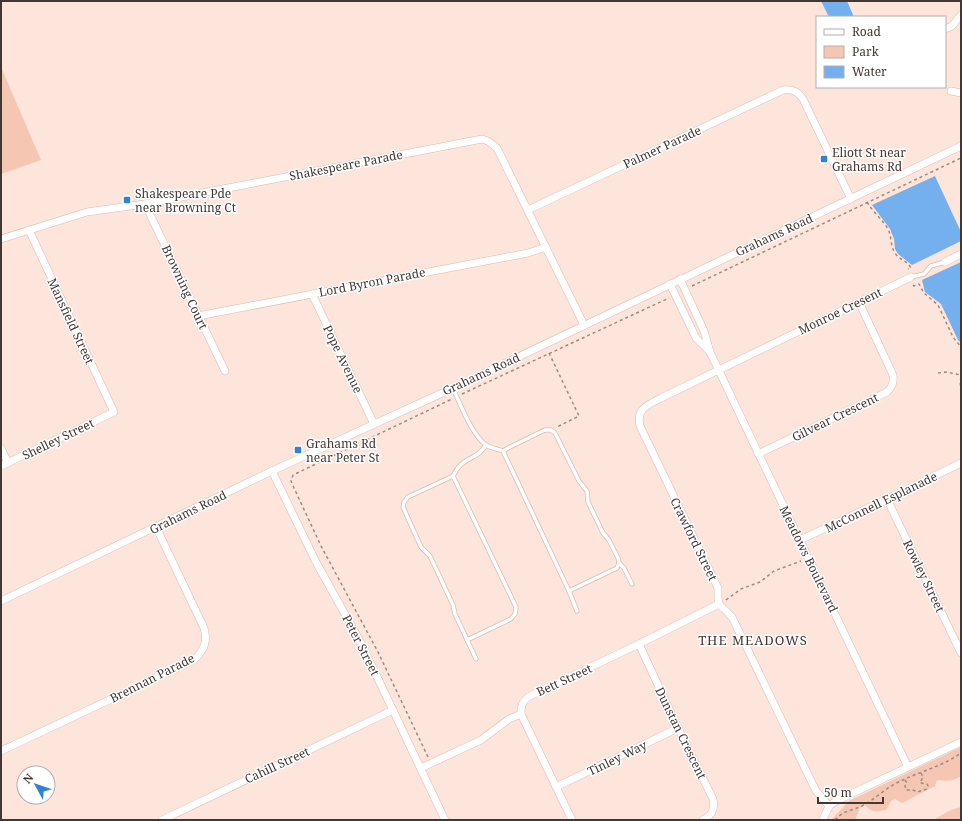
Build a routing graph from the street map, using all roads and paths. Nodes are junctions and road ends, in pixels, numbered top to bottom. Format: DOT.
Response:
graph roads {
  1 [pos="961,15"];
  2 [pos="946,28"];
  3 [pos="951,90"];
  4 [pos="961,93"];
  5 [pos="961,146"];
  6 [pos="961,158"];
  7 [pos="851,198"];
  8 [pos="145,204"];
  9 [pos="528,210"];
  10 [pos="29,230"];
  11 [pos="1,239"];
  12 [pos="546,247"];
  13 [pos="961,254"];
  14 [pos="945,262"];
  15 [pos="911,277"];
  16 [pos="680,279"];
  17 [pos="670,284"];
  18 [pos="692,287"];
  19 [pos="312,294"];
  20 [pos="859,302"];
  21 [pos="198,316"];
  22 [pos="584,325"];
  23 [pos="544,344"];
  24 [pos="710,352"];
  25 [pos="718,370"];
  26 [pos="224,372"];
  27 [pos="938,373"];
  28 [pos="961,376"];
  29 [pos="453,388"];
  30 [pos="961,389"];
  31 [pos="114,412"];
  32 [pos="374,424"];
  33 [pos="551,430"];
  34 [pos="486,445"];
  35 [pos="1,448"];
  36 [pos="503,452"];
  37 [pos="758,454"];
  38 [pos="8,463"];
  39 [pos="961,463"];
  40 [pos="1,466"];
  41 [pos="272,471"];
  42 [pos="453,476"];
  43 [pos="888,500"];
  44 [pos="156,527"];
  45 [pos="800,540"];
  46 [pos="808,558"];
  47 [pos="619,563"];
  48 [pos="632,584"];
  49 [pos="568,591"];
  50 [pos="1,601"];
  51 [pos="719,604"];
  52 [pos="577,611"];
  53 [pos="467,640"];
  54 [pos="639,644"];
  55 [pos="961,653"];
  56 [pos="476,660"];
  57 [pos="393,710"];
  58 [pos="521,714"];
  59 [pos="678,728"];
  60 [pos="961,742"];
  61 [pos="1,751"];
  62 [pos="961,753"];
  63 [pos="908,767"];
  64 [pos="421,768"];
  65 [pos="921,772"];
  66 [pos="905,780"];
  67 [pos="556,787"];
  68 [pos="829,806"];
  69 [pos="162,820"];
  70 [pos="445,820"];
  71 [pos="572,820"];
  72 [pos="703,820"];
  73 [pos="823,820"];
  74 [pos="835,820"];
  1 -- 2 [label="street"];
  3 -- 4 [label="street"];
  5 -- 7 [label="street, Grahams Road"];
  6 -- 18 [label="path"];
  7 -- 9 [label="street, Palmer Parade"];
  7 -- 16 [label="street, Grahams Road"];
  8 -- 9 [label="street, Shakespeare Parade"];
  8 -- 10 [label="street, Shakespeare Parade"];
  8 -- 21 [label="street, Browning Court"];
  9 -- 12 [label="street, Shakespeare Parade"];
  10 -- 11 [label="street, Shakespeare Parade"];
  10 -- 31 [label="street, Mansfield Street"];
  12 -- 19 [label="street, Lord Byron Parade"];
  12 -- 22 [label="street, Shakespeare Parade"];
  13 -- 14 [label="street, Monroe Cresent"];
  14 -- 15 [label="lane, Monroe Cresent"];
  15 -- 20 [label="street, Monroe Cresent"];
  16 -- 17 [label="street, Grahams Road"];
  16 -- 24 [label="street, Meadows Boulevard"];
  17 -- 22 [label="street, Grahams Road"];
  17 -- 24 [label="street, Meadows Boulevard"];
  19 -- 21 [label="street, Lord Byron Parade"];
  19 -- 32 [label="street, Pope Avenue"];
  20 -- 25 [label="street, Monroe Cresent"];
  20 -- 37 [label="street, Gilvear Crescent"];
  21 -- 26 [label="street, Browning Court"];
  22 -- 23 [label="street, Grahams Road"];
  23 -- 29 [label="street, Grahams Road"];
  23 -- 33 [label="path"];
  24 -- 25 [label="street, Meadows Boulevard"];
  25 -- 37 [label="street, Meadows Boulevard"];
  25 -- 51 [label="street, Crawford Street"];
  27 -- 28 [label="path"];
  28 -- 30 [label="path"];
  29 -- 32 [label="street, Grahams Road"];
  29 -- 34 [label="lane"];
  31 -- 38 [label="street, Shelley Street"];
  32 -- 41 [label="street, Grahams Road"];
  33 -- 36 [label="lane"];
  33 -- 47 [label="lane"];
  34 -- 36 [label="lane"];
  34 -- 42 [label="lane"];
  35 -- 38 [label="street"];
  36 -- 49 [label="lane"];
  37 -- 45 [label="street, Meadows Boulevard"];
  38 -- 40 [label="street, Shelley Street"];
  39 -- 43 [label="street, McConnell Esplanade"];
  41 -- 44 [label="street, Grahams Road"];
  41 -- 57 [label="street, Peter Street"];
  42 -- 53 [label="lane"];
  42 -- 53 [label="lane"];
  43 -- 45 [label="street, McConnell Esplanade"];
  43 -- 55 [label="street, Rowley Street"];
  44 -- 50 [label="street, Grahams Road"];
  44 -- 61 [label="street, Brennan Parade"];
  45 -- 46 [label="street, Meadows Boulevard"];
  46 -- 51 [label="path"];
  46 -- 63 [label="street, Meadows Boulevard"];
  47 -- 48 [label="lane"];
  47 -- 49 [label="lane"];
  49 -- 52 [label="lane"];
  51 -- 54 [label="street, Bett Street"];
  51 -- 68 [label="street"];
  53 -- 56 [label="lane"];
  54 -- 58 [label="street, Bett Street"];
  54 -- 59 [label="street, Dunstan Crescent"];
  57 -- 64 [label="street, Peter Street"];
  57 -- 69 [label="street, Cahill Street"];
  58 -- 64 [label="street"];
  58 -- 67 [label="street"];
  59 -- 67 [label="street, Tinley Way"];
  59 -- 72 [label="street, Dunstan Crescent"];
  60 -- 63 [label="street"];
  62 -- 65 [label="path"];
  63 -- 68 [label="street"];
  64 -- 70 [label="street, Peter Street"];
  65 -- 66 [label="path"];
  65 -- 66 [label="path"];
  66 -- 74 [label="path"];
  67 -- 71 [label="street"];
  68 -- 73 [label="street"];
}
